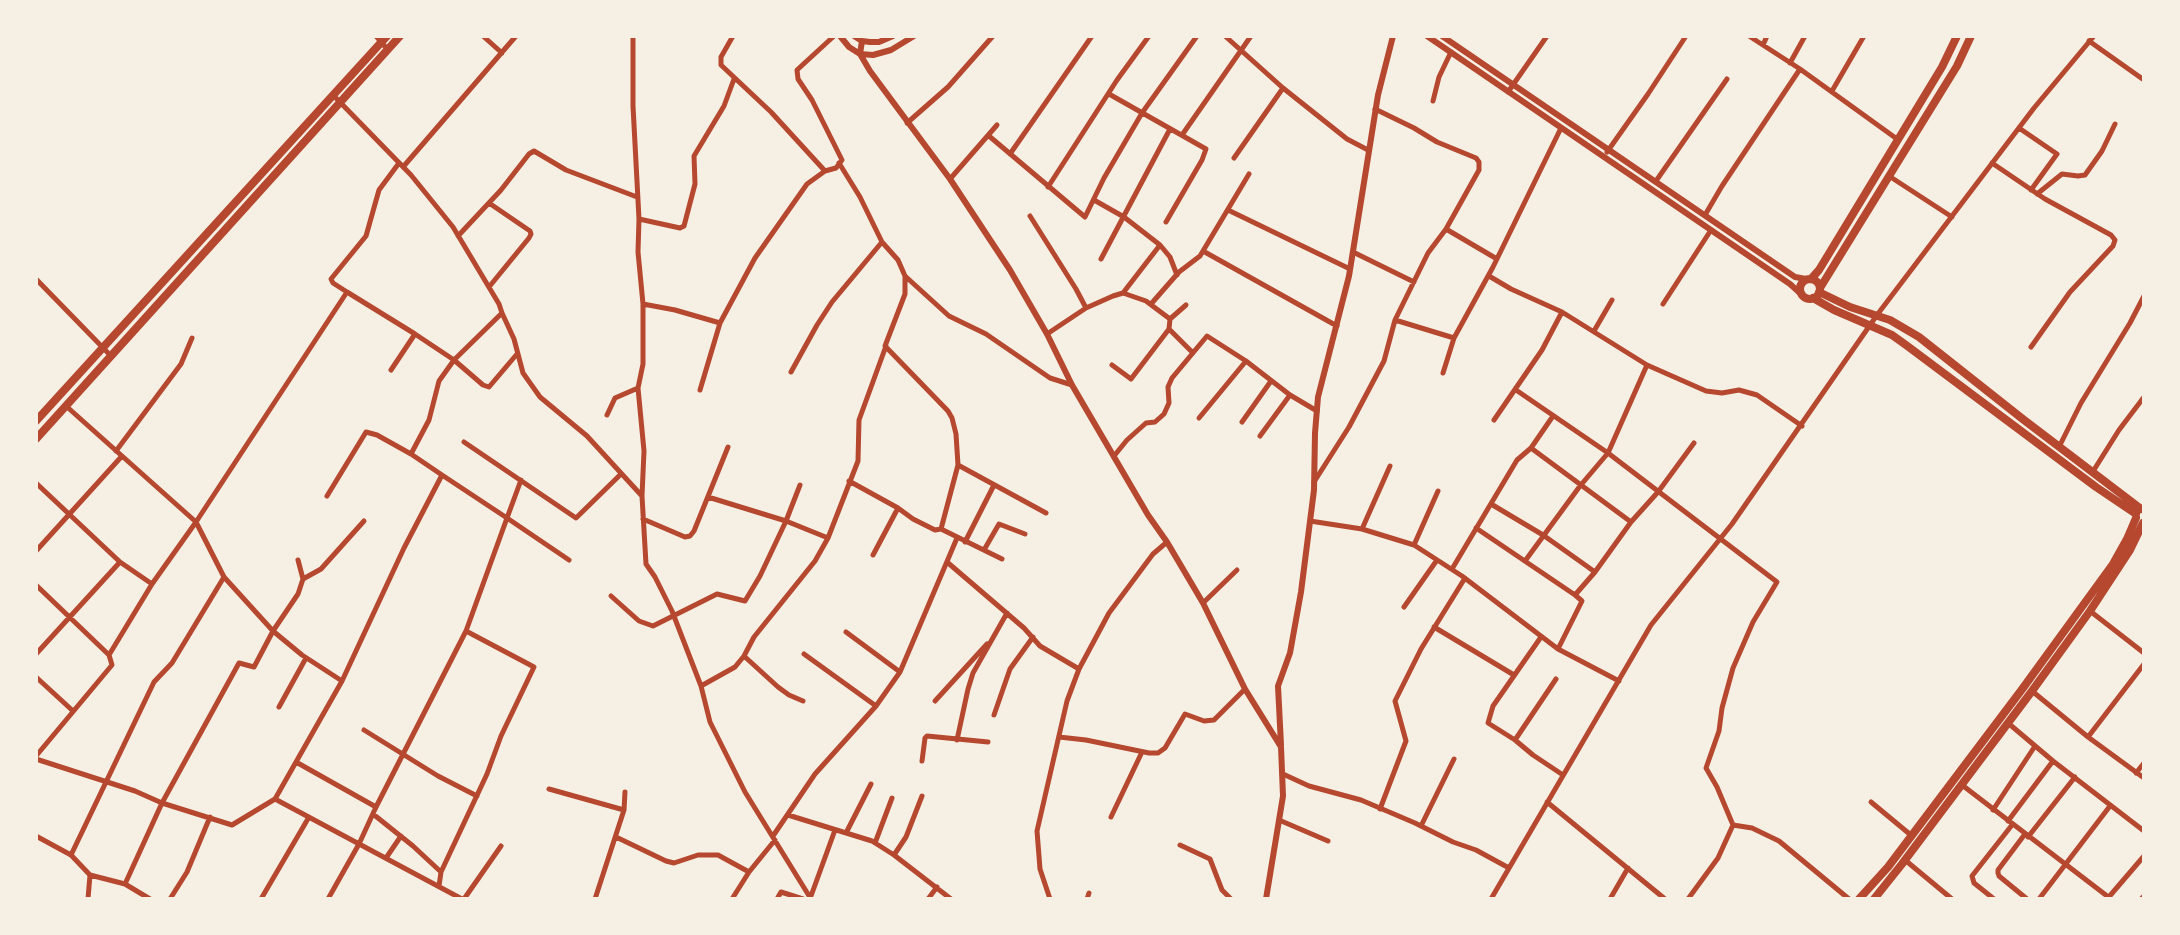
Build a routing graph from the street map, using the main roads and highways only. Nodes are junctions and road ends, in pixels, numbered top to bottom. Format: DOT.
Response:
graph roads {
  1 [pos="400,36"];
  2 [pos="1957,36"];
  3 [pos="1971,36"];
  4 [pos="381,38"];
  5 [pos="1808,279"];
  6 [pos="1820,290"];
  7 [pos="1813,298"];
  8 [pos="36,421"];
  9 [pos="36,439"];
  10 [pos="2141,516"];
  11 [pos="1859,899"];
  12 [pos="1874,899"];
  1 -- 9 [label="main road"];
  2 -- 5 [label="main road"];
  3 -- 6 [label="main road"];
  4 -- 8 [label="main road"];
  5 -- 6 [label="main road"];
  5 -- 7 [label="main road"];
  6 -- 7 [label="main road"];
  6 -- 10 [label="main road"];
  7 -- 10 [label="main road"];
  10 -- 11 [label="main road"];
  10 -- 12 [label="main road"];
}
